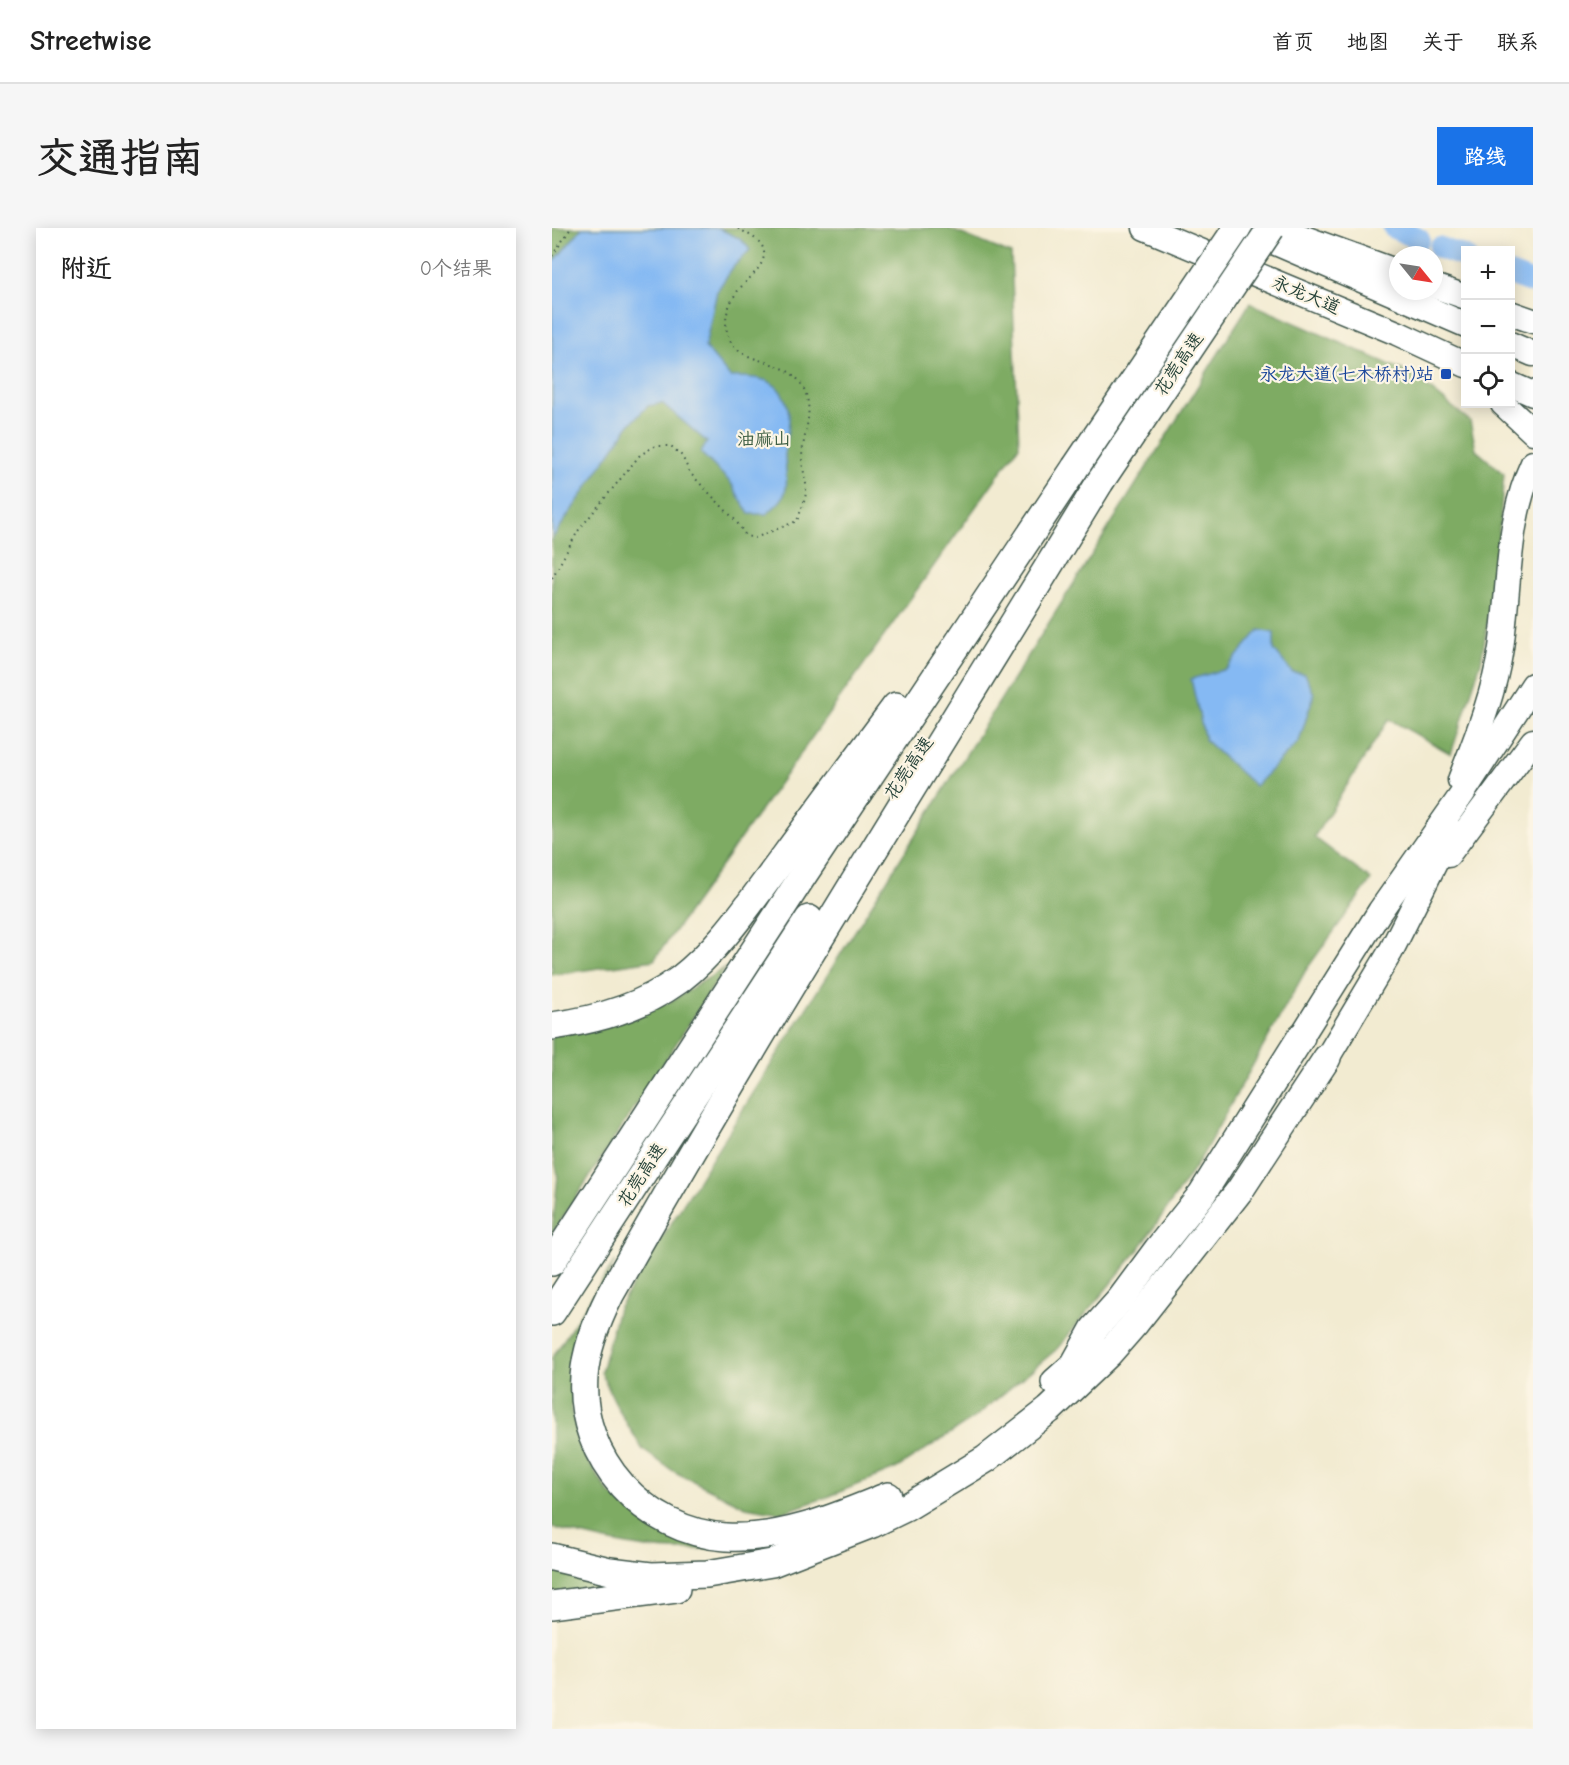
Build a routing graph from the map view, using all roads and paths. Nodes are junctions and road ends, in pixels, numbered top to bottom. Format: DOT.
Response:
graph roads {
  1 [pos="571,228"];
  2 [pos="737,228"];
  3 [pos="1145,228"];
  4 [pos="1239,228"];
  5 [pos="1271,228"];
  6 [pos="1277,228"];
  7 [pos="552,256"];
  8 [pos="1389,269"];
  9 [pos="1443,288"];
  10 [pos="1461,295"];
  11 [pos="1515,315"];
  12 [pos="1533,321"];
  13 [pos="1461,323"];
  14 [pos="1515,346"];
  15 [pos="1533,354"];
  16 [pos="1461,363"];
  17 [pos="1515,386"];
  18 [pos="1533,394"];
  19 [pos="1507,408"];
  20 [pos="1533,432"];
  21 [pos="1533,463"];
  22 [pos="1075,468"];
  23 [pos="1100,482"];
  24 [pos="552,578"];
  25 [pos="1533,685"];
  26 [pos="1533,701"];
  27 [pos="1533,741"];
  28 [pos="1427,842"];
  29 [pos="1417,898"];
  30 [pos="552,1026"];
  31 [pos="1301,1037"];
  32 [pos="1327,1058"];
  33 [pos="552,1262"];
  34 [pos="552,1312"];
  35 [pos="888,1496"];
  36 [pos="552,1543"];
  37 [pos="552,1557"];
  38 [pos="772,1563"];
  39 [pos="552,1605"];
  1 -- 7 [label="path"];
  2 -- 24 [label="path"];
  3 -- 16 [label="main road, 永龙大道"];
  4 -- 13 [label="main road, 永龙大道"];
  4 -- 22 [label="highway, 花莞高速, bridge"];
  5 -- 23 [label="highway, 花莞高速, bridge"];
  6 -- 8 [label="main road"];
  9 -- 10 [label="main road"];
  11 -- 12 [label="main road"];
  14 -- 15 [label="main road"];
  17 -- 18 [label="main road"];
  19 -- 20 [label="main road"];
  21 -- 28 [label="main road"];
  22 -- 30 [label="highway"];
  22 -- 33 [label="highway, 花莞高速"];
  23 -- 34 [label="highway, 花莞高速"];
  23 -- 35 [label="highway"];
  25 -- 28 [label="main road"];
  26 -- 29 [label="main road"];
  27 -- 29 [label="main road"];
  28 -- 31 [label="main road"];
  29 -- 32 [label="main road"];
  31 -- 35 [label="highway"];
  32 -- 38 [label="highway"];
  35 -- 36 [label="highway"];
  37 -- 38 [label="highway"];
  38 -- 39 [label="highway"];
}
